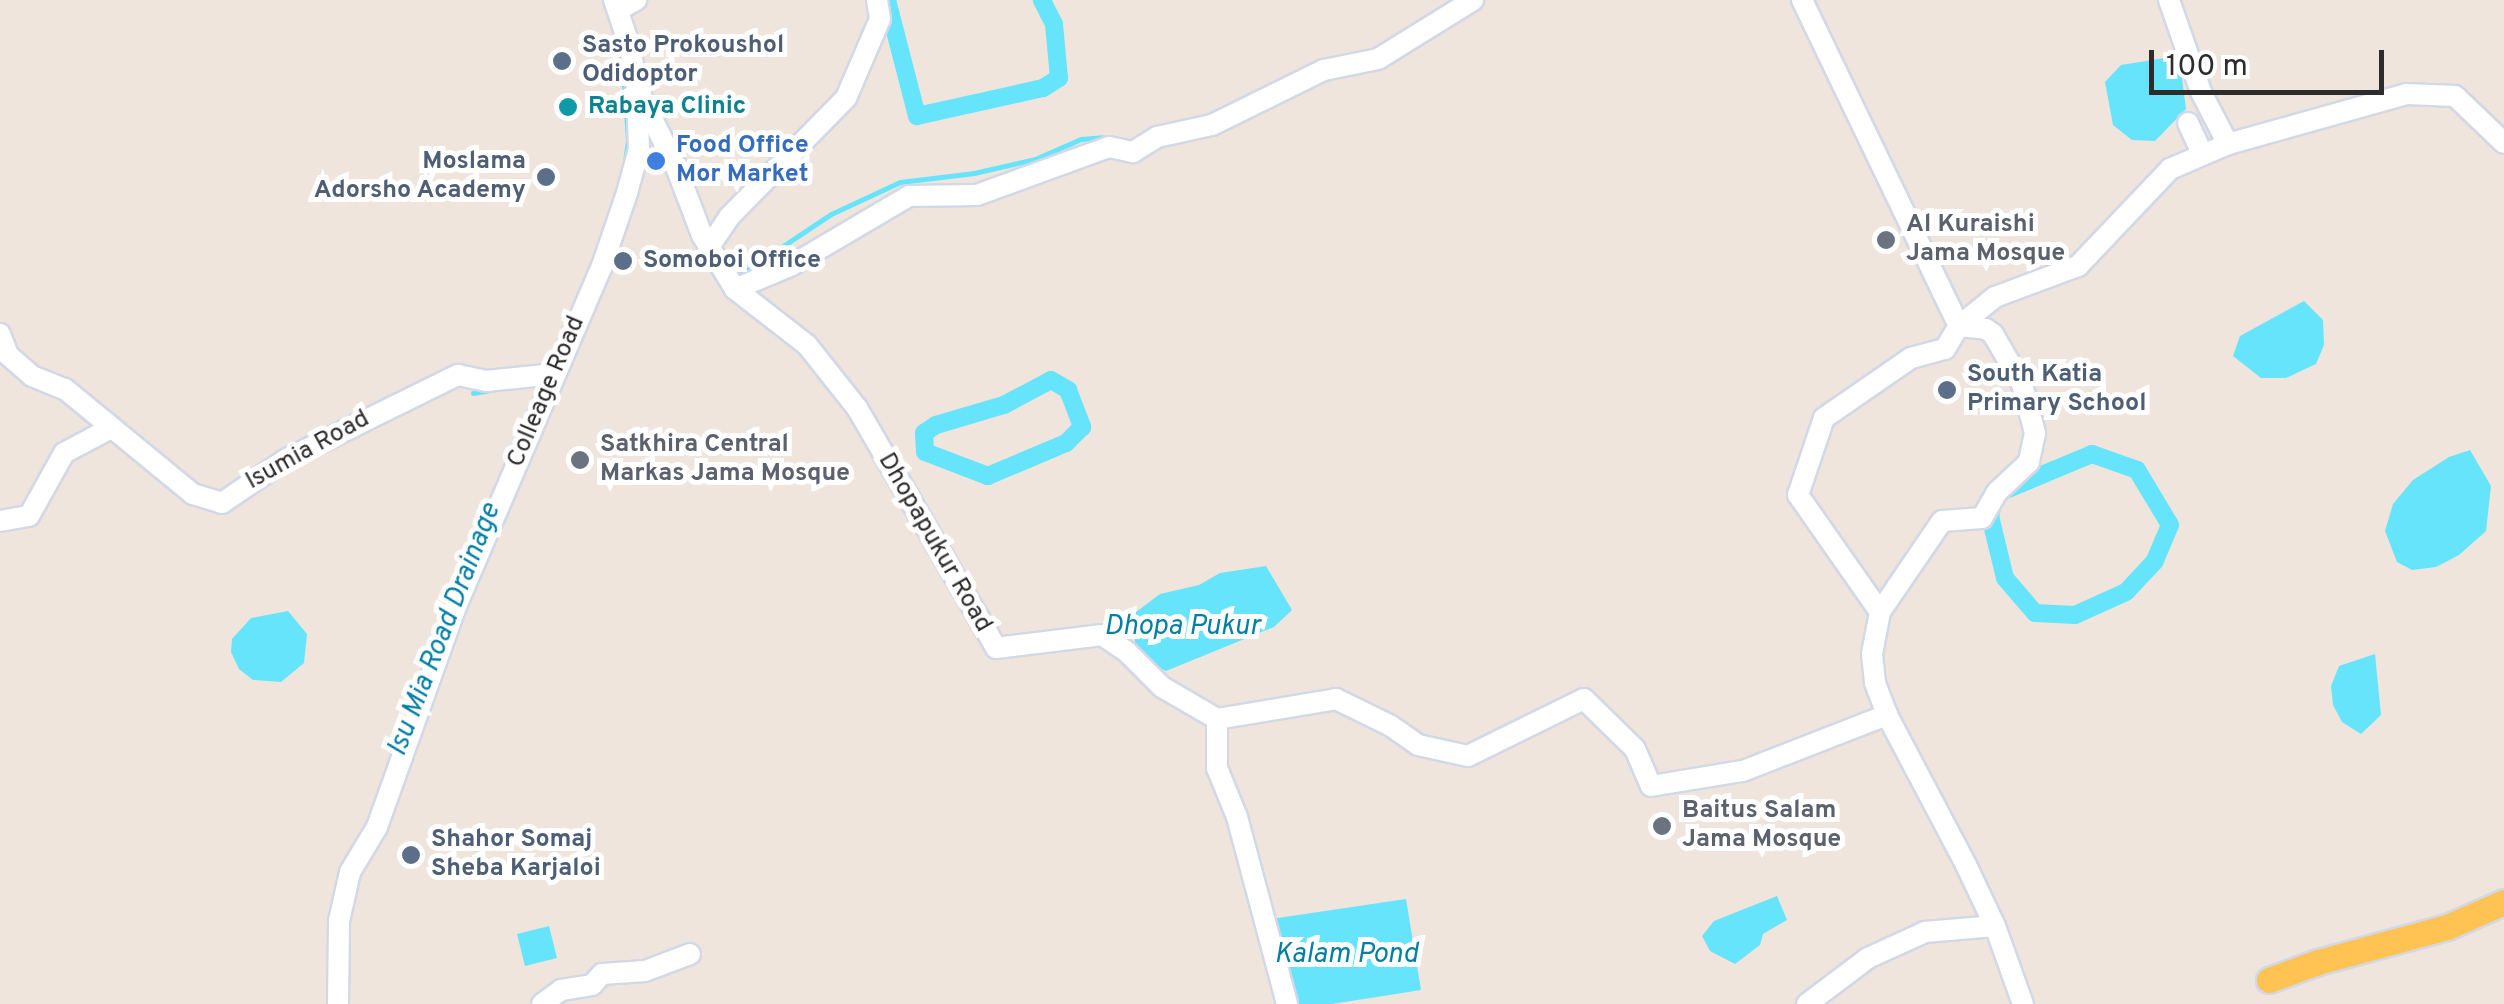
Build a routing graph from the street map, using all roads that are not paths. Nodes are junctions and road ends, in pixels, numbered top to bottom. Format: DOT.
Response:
graph roads {
  1 [pos="877,0"];
  2 [pos="1802,0"];
  3 [pos="2170,0"];
  4 [pos="623,3"];
  5 [pos="1460,4"];
  6 [pos="637,88"];
  7 [pos="2188,123"];
  8 [pos="2504,143"];
  9 [pos="2228,144"];
  10 [pos="2203,155"];
  11 [pos="709,247"];
  12 [pos="735,290"];
  13 [pos="1959,326"];
  14 [pos="0,334"];
  15 [pos="555,374"];
  16 [pos="111,428"];
  17 [pos="0,521"];
  18 [pos="1880,612"];
  19 [pos="1887,715"];
  20 [pos="1217,719"];
  21 [pos="2504,902"];
  22 [pos="1995,926"];
  23 [pos="690,954"];
  24 [pos="2269,980"];
  25 [pos="338,1004"];
  26 [pos="542,1004"];
  27 [pos="1287,1004"];
  28 [pos="1807,1004"];
  29 [pos="2023,1004"];
  1 -- 11 [label="street"];
  2 -- 13 [label="street"];
  3 -- 9 [label="street"];
  4 -- 6 [label="street, Colleage Road"];
  5 -- 12 [label="street"];
  6 -- 11 [label="street, Dhopapukur Road"];
  6 -- 15 [label="street, Colleage Road"];
  7 -- 10 [label="street"];
  8 -- 9 [label="street"];
  9 -- 10 [label="street"];
  10 -- 13 [label="street"];
  11 -- 12 [label="street, Dhopapukur Road"];
  12 -- 20 [label="street, Dhopapukur Road"];
  13 -- 18 [label="street"];
  13 -- 18 [label="street"];
  14 -- 16 [label="street, Isumia Road"];
  15 -- 16 [label="street, Isumia Road"];
  15 -- 25 [label="street, Colleage Road"];
  16 -- 17 [label="street"];
  18 -- 19 [label="street"];
  19 -- 20 [label="street"];
  19 -- 22 [label="street"];
  20 -- 27 [label="street"];
  21 -- 24 [label="main road"];
  22 -- 28 [label="street"];
  22 -- 29 [label="street"];
  23 -- 26 [label="street"];
}
